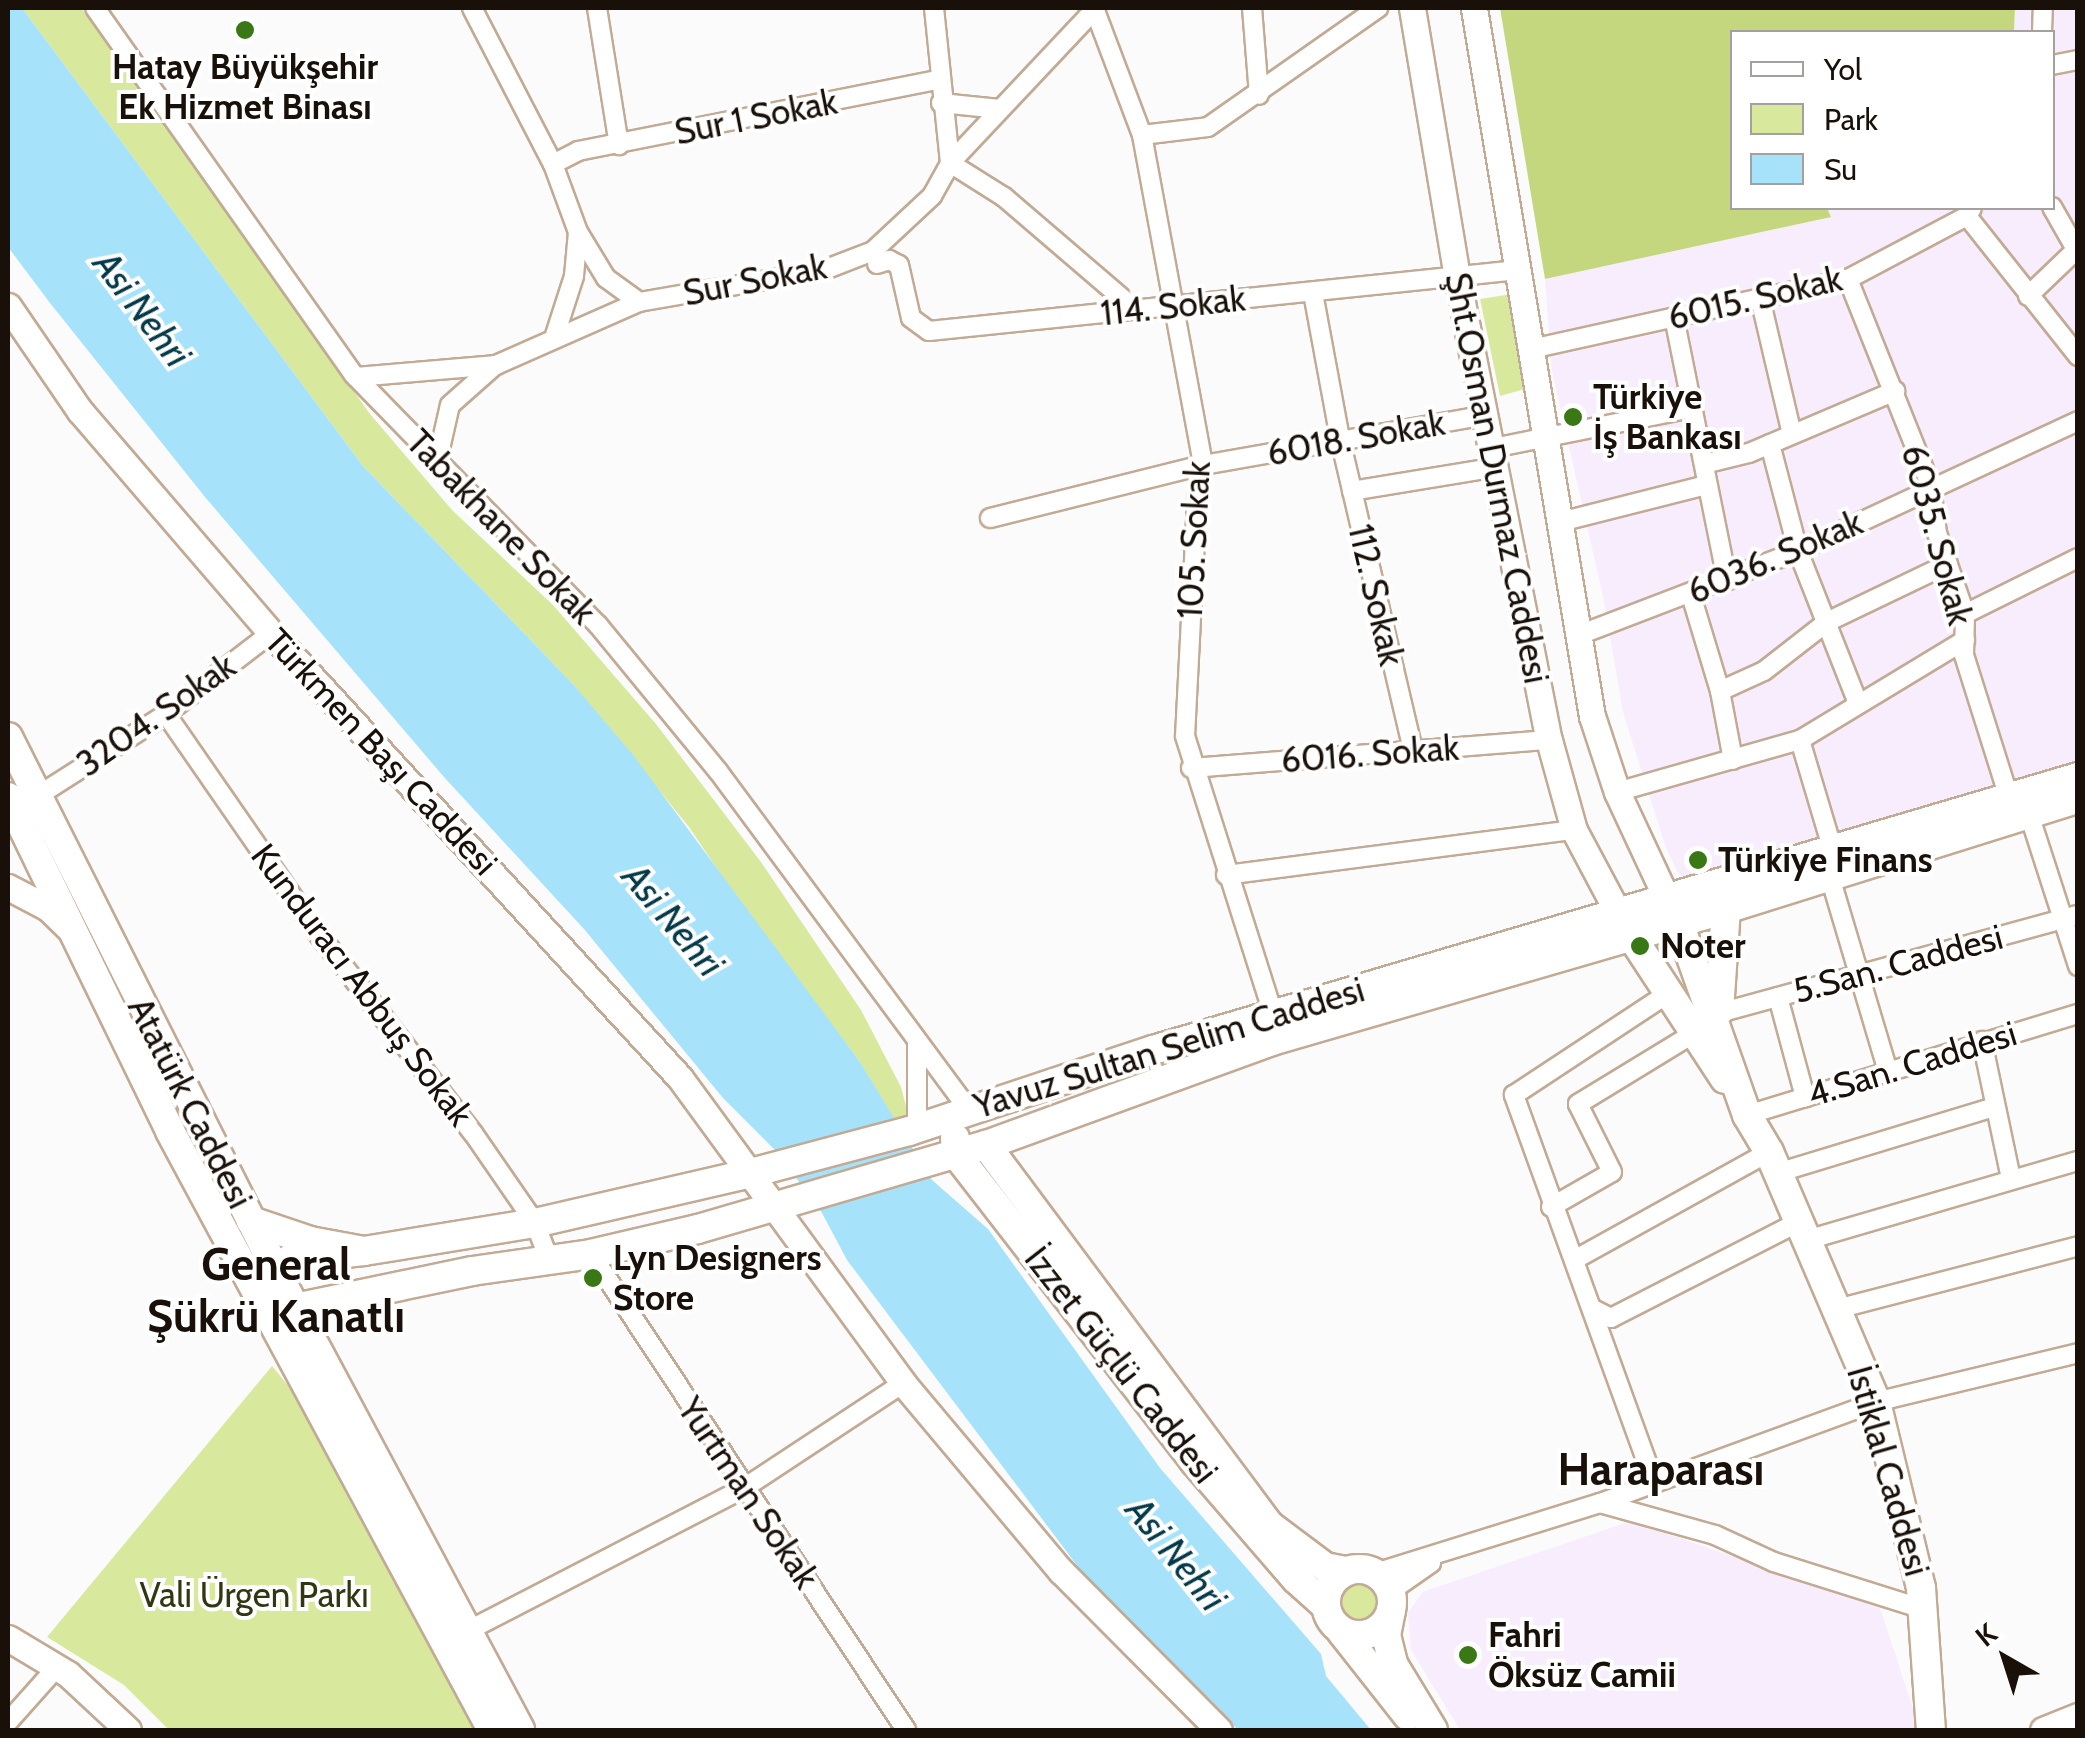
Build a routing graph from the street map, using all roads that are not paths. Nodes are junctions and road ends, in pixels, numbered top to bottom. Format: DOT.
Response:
graph roads {
  1 [pos="472,8"];
  2 [pos="597,8"];
  3 [pos="934,8"];
  4 [pos="1095,8"];
  5 [pos="1252,8"];
  6 [pos="1378,8"];
  7 [pos="1412,8"];
  8 [pos="1474,8"];
  9 [pos="98,9"];
  10 [pos="938,80"];
  11 [pos="1259,95"];
  12 [pos="941,103"];
  13 [pos="1000,108"];
  14 [pos="1142,135"];
  15 [pos="619,145"];
  16 [pos="553,164"];
  17 [pos="950,164"];
  18 [pos="2054,210"];
  19 [pos="1970,212"];
  20 [pos="578,232"];
  21 [pos="2076,248"];
  22 [pos="877,264"];
  23 [pos="1518,270"];
  24 [pos="1456,277"];
  25 [pos="1848,278"];
  26 [pos="1313,293"];
  27 [pos="2028,296"];
  28 [pos="1760,298"];
  29 [pos="639,302"];
  30 [pos="1175,305"];
  31 [pos="8,306"];
  32 [pos="1136,310"];
  33 [pos="1674,317"];
  34 [pos="556,335"];
  35 [pos="1531,348"];
  36 [pos="2078,356"];
  37 [pos="496,365"];
  38 [pos="356,377"];
  39 [pos="1895,392"];
  40 [pos="1692,408"];
  41 [pos="1488,416"];
  42 [pos="2078,421"];
  43 [pos="1792,434"];
  44 [pos="1340,438"];
  45 [pos="1546,438"];
  46 [pos="1770,444"];
  47 [pos="1495,458"];
  48 [pos="437,462"];
  49 [pos="1204,464"];
  50 [pos="1704,464"];
  51 [pos="1706,485"];
  52 [pos="1930,488"];
  53 [pos="1352,491"];
  54 [pos="990,518"];
  55 [pos="1560,522"];
  56 [pos="1798,552"];
  57 [pos="2078,558"];
  58 [pos="1948,564"];
  59 [pos="1728,581"];
  60 [pos="1691,595"];
  61 [pos="1965,614"];
  62 [pos="1827,622"];
  63 [pos="271,633"];
  64 [pos="1579,635"];
  65 [pos="1965,640"];
  66 [pos="1720,691"];
  67 [pos="1858,702"];
  68 [pos="166,714"];
  69 [pos="8,737"];
  70 [pos="1549,740"];
  71 [pos="1800,740"];
  72 [pos="1413,751"];
  73 [pos="1733,760"];
  74 [pos="1191,768"];
  75 [pos="2078,777"];
  76 [pos="1617,792"];
  77 [pos="39,795"];
  78 [pos="2078,799"];
  79 [pos="2019,806"];
  80 [pos="11,812"];
  81 [pos="1574,830"];
  82 [pos="1831,864"];
  83 [pos="1226,874"];
  84 [pos="8,887"];
  85 [pos="1726,909"];
  86 [pos="1673,912"];
  87 [pos="2070,917"];
  88 [pos="1624,924"];
  89 [pos="75,932"];
  90 [pos="2078,966"];
  91 [pos="1859,975"];
  92 [pos="1670,992"];
  93 [pos="1778,997"];
  94 [pos="1274,1013"];
  95 [pos="2078,1014"];
  96 [pos="1713,1027"];
  97 [pos="917,1040"];
  98 [pos="1982,1041"];
  99 [pos="1888,1070"];
  100 [pos="1805,1097"];
  101 [pos="1994,1107"];
  102 [pos="968,1110"];
  103 [pos="1747,1115"];
  104 [pos="913,1130"];
  105 [pos="986,1145"];
  106 [pos="946,1157"];
  107 [pos="2078,1160"];
  108 [pos="1773,1163"];
  109 [pos="2011,1179"];
  110 [pos="772,1187"];
  111 [pos="1551,1207"];
  112 [pos="251,1221"];
  113 [pos="536,1223"];
  114 [pos="1803,1231"];
  115 [pos="2078,1246"];
  116 [pos="364,1251"];
  117 [pos="591,1254"];
  118 [pos="549,1260"];
  119 [pos="1574,1260"];
  120 [pos="276,1270"];
  121 [pos="261,1299"];
  122 [pos="295,1308"];
  123 [pos="1592,1308"];
  124 [pos="1836,1309"];
  125 [pos="2078,1353"];
  126 [pos="904,1384"];
  127 [pos="1876,1402"];
  128 [pos="1654,1482"];
  129 [pos="744,1488"];
  130 [pos="1600,1502"];
  131 [pos="1346,1571"];
  132 [pos="1386,1592"];
  133 [pos="1325,1604"];
  134 [pos="1923,1608"];
  135 [pos="469,1630"];
  136 [pos="1341,1631"];
  137 [pos="8,1638"];
  138 [pos="57,1667"];
  139 [pos="2078,1716"];
  140 [pos="8,1722"];
  141 [pos="128,1730"];
  142 [pos="492,1730"];
  143 [pos="520,1730"];
  144 [pos="906,1730"];
  145 [pos="1219,1730"];
  146 [pos="1419,1730"];
  147 [pos="1433,1730"];
  148 [pos="1931,1730"];
  149 [pos="2044,1730"];
  1 -- 16 [label="street"];
  2 -- 15 [label="street"];
  3 -- 10 [label="street"];
  4 -- 13 [label="street, Sur Sokak"];
  4 -- 14 [label="street, 105. Sokak"];
  5 -- 11 [label="street"];
  6 -- 11 [label="street"];
  7 -- 24 [label="street, Şht.Osman Durmaz Caddesi"];
  8 -- 23 [label="street, Şht.Osman Durmaz Caddesi"];
  9 -- 38 [label="street, Tabakhane Sokak"];
  10 -- 12 [label="street"];
  10 -- 15 [label="street, Sur 1 Sokak"];
  11 -- 14 [label="street"];
  12 -- 13 [label="street"];
  12 -- 17 [label="street"];
  13 -- 17 [label="street, Sur Sokak"];
  14 -- 30 [label="street, 105. Sokak"];
  15 -- 16 [label="street, Sur 1 Sokak"];
  16 -- 20 [label="street"];
  17 -- 29 [label="street, Sur Sokak"];
  17 -- 32 [label="street"];
  18 -- 21 [label="street"];
  19 -- 25 [label="street, 6015. Sokak"];
  19 -- 27 [label="street"];
  20 -- 29 [label="street"];
  20 -- 34 [label="street"];
  21 -- 27 [label="street"];
  22 -- 32 [label="street, 114. Sokak"];
  23 -- 24 [label="street, 114. Sokak"];
  23 -- 35 [label="street, Şht.Osman Durmaz Caddesi"];
  24 -- 26 [label="street, 114. Sokak"];
  24 -- 41 [label="street, Şht.Osman Durmaz Caddesi"];
  25 -- 28 [label="street, 6015. Sokak"];
  25 -- 39 [label="street, 6035. Sokak"];
  26 -- 30 [label="street, 114. Sokak"];
  26 -- 44 [label="street, 112. Sokak"];
  27 -- 36 [label="street"];
  28 -- 33 [label="street, 6015. Sokak"];
  28 -- 43 [label="street"];
  29 -- 34 [label="street, Sur Sokak"];
  30 -- 32 [label="street, 114. Sokak"];
  30 -- 49 [label="street, 105. Sokak"];
  31 -- 63 [label="street, Türkmen Başı Caddesi"];
  33 -- 35 [label="street, 6015. Sokak"];
  33 -- 40 [label="street"];
  34 -- 37 [label="street, Sur Sokak"];
  35 -- 45 [label="street, Şht.Osman Durmaz Caddesi"];
  37 -- 38 [label="street, Sur Sokak"];
  37 -- 48 [label="street, Sur Sokak"];
  38 -- 48 [label="street, Tabakhane Sokak"];
  39 -- 43 [label="street"];
  39 -- 52 [label="street, 6035. Sokak"];
  40 -- 45 [label="street"];
  40 -- 50 [label="street"];
  41 -- 44 [label="street, 6018. Sokak"];
  41 -- 47 [label="street, Şht.Osman Durmaz Caddesi"];
  42 -- 52 [label="street, 6036. Sokak"];
  43 -- 46 [label="street"];
  44 -- 49 [label="street, 6018. Sokak"];
  44 -- 53 [label="street, 112. Sokak"];
  45 -- 47 [label="street"];
  45 -- 55 [label="street, Şht.Osman Durmaz Caddesi"];
  46 -- 50 [label="street"];
  46 -- 56 [label="street"];
  47 -- 53 [label="street"];
  47 -- 70 [label="street, Şht.Osman Durmaz Caddesi"];
  48 -- 97 [label="street, Tabakhane Sokak"];
  49 -- 54 [label="street, 6018. Sokak"];
  49 -- 74 [label="street, 105. Sokak"];
  50 -- 51 [label="street"];
  51 -- 55 [label="street"];
  51 -- 59 [label="street"];
  52 -- 56 [label="street, 6036. Sokak"];
  52 -- 58 [label="street, 6035. Sokak"];
  53 -- 72 [label="street, 112. Sokak"];
  55 -- 64 [label="street, Şht.Osman Durmaz Caddesi"];
  56 -- 59 [label="street, 6036. Sokak"];
  56 -- 62 [label="street"];
  57 -- 61 [label="street"];
  58 -- 61 [label="street, 6035. Sokak"];
  58 -- 62 [label="street"];
  59 -- 60 [label="street, 6036. Sokak"];
  60 -- 64 [label="street, 6036. Sokak"];
  60 -- 66 [label="street"];
  61 -- 65 [label="street, 6035. Sokak"];
  62 -- 66 [label="street"];
  62 -- 67 [label="street"];
  63 -- 68 [label="street, 3204. Sokak"];
  63 -- 110 [label="street, Türkmen Başı Caddesi"];
  64 -- 76 [label="street, Şht.Osman Durmaz Caddesi"];
  65 -- 67 [label="street"];
  65 -- 79 [label="street, 6035. Sokak"];
  66 -- 73 [label="street"];
  67 -- 71 [label="street"];
  68 -- 77 [label="street, 3204. Sokak"];
  68 -- 113 [label="street, Kunduracı Abbuş Sokak"];
  69 -- 77 [label="main road, Atatürk Caddesi"];
  70 -- 72 [label="street, 6016. Sokak"];
  70 -- 81 [label="street, Şht.Osman Durmaz Caddesi"];
  71 -- 73 [label="street"];
  71 -- 82 [label="street"];
  72 -- 74 [label="street, 6016. Sokak"];
  73 -- 76 [label="street"];
  74 -- 83 [label="street, 105. Sokak"];
  75 -- 79 [label="main road, Yavuz Sultan Selim Caddesi"];
  76 -- 86 [label="street, Şht.Osman Durmaz Caddesi"];
  77 -- 80 [label="street"];
  77 -- 112 [label="main road, Atatürk Caddesi"];
  78 -- 79 [label="main road, Yavuz Sultan Selim Caddesi"];
  79 -- 82 [label="main road, Yavuz Sultan Selim Caddesi"];
  79 -- 87 [label="street, 6035. Sokak"];
  80 -- 89 [label="main road, Atatürk Caddesi"];
  81 -- 83 [label="street"];
  81 -- 88 [label="street, Şht.Osman Durmaz Caddesi"];
  82 -- 85 [label="main road, Yavuz Sultan Selim Caddesi"];
  82 -- 86 [label="main road, Yavuz Sultan Selim Caddesi"];
  82 -- 91 [label="street"];
  83 -- 94 [label="street, 105. Sokak"];
  84 -- 89 [label="street"];
  85 -- 86 [label="main road, Yavuz Sultan Selim Caddesi"];
  85 -- 96 [label="main road"];
  86 -- 88 [label="main road, Yavuz Sultan Selim Caddesi"];
  86 -- 96 [label="main road, İstiklal Caddesi"];
  87 -- 90 [label="street, 6035. Sokak"];
  87 -- 91 [label="street, 5.San. Caddesi"];
  88 -- 92 [label="main road, İstiklal Caddesi"];
  88 -- 94 [label="main road, Yavuz Sultan Selim Caddesi"];
  88 -- 105 [label="main road, Yavuz Sultan Selim Caddesi"];
  89 -- 121 [label="main road, Atatürk Caddesi"];
  91 -- 93 [label="street, 5.San. Caddesi"];
  91 -- 99 [label="street"];
  92 -- 96 [label="main road, İstiklal Caddesi"];
  92 -- 111 [label="street"];
  93 -- 96 [label="street, 5.San. Caddesi"];
  93 -- 100 [label="street"];
  94 -- 102 [label="main road, Yavuz Sultan Selim Caddesi"];
  95 -- 98 [label="street, 4.San. Caddesi"];
  96 -- 103 [label="main road, İstiklal Caddesi"];
  96 -- 111 [label="street, 5.San. Caddesi"];
  97 -- 102 [label="street, Tabakhane Sokak"];
  97 -- 104 [label="street"];
  98 -- 99 [label="street, 4.San. Caddesi"];
  98 -- 101 [label="street"];
  99 -- 100 [label="street, 4.San. Caddesi"];
  100 -- 103 [label="street, 4.San. Caddesi"];
  101 -- 108 [label="street"];
  101 -- 109 [label="street"];
  102 -- 104 [label="main road, Yavuz Sultan Selim Caddesi"];
  102 -- 106 [label="main road"];
  103 -- 108 [label="main road, İstiklal Caddesi"];
  104 -- 110 [label="main road, Yavuz Sultan Selim Caddesi"];
  105 -- 106 [label="main road, Yavuz Sultan Selim Caddesi"];
  105 -- 131 [label="main road, İzzet Güçlü Caddesi"];
  106 -- 110 [label="main road, Yavuz Sultan Selim Caddesi"];
  106 -- 133 [label="main road, İzzet Güçlü Caddesi"];
  107 -- 109 [label="street"];
  108 -- 114 [label="main road, İstiklal Caddesi"];
  108 -- 119 [label="street"];
  109 -- 114 [label="street"];
  110 -- 113 [label="main road, Yavuz Sultan Selim Caddesi"];
  110 -- 117 [label="main road, Yavuz Sultan Selim Caddesi"];
  110 -- 126 [label="street, Türkmen Başı Caddesi"];
  111 -- 119 [label="street"];
  112 -- 116 [label="main road, Yavuz Sultan Selim Caddesi"];
  112 -- 120 [label="main road, Atatürk Caddesi"];
  113 -- 116 [label="main road, Yavuz Sultan Selim Caddesi"];
  113 -- 118 [label="street, Kunduracı Abbuş Sokak"];
  114 -- 123 [label="street"];
  114 -- 124 [label="main road, İstiklal Caddesi"];
  115 -- 124 [label="street"];
  116 -- 120 [label="main road"];
  117 -- 118 [label="main road, Yavuz Sultan Selim Caddesi"];
  117 -- 129 [label="street, Yurtman Sokak"];
  118 -- 122 [label="main road, Yavuz Sultan Selim Caddesi"];
  119 -- 123 [label="street"];
  120 -- 121 [label="main road"];
  120 -- 122 [label="main road, Atatürk Caddesi"];
  121 -- 122 [label="main road, Yavuz Sultan Selim Caddesi"];
  121 -- 142 [label="main road, Atatürk Caddesi"];
  122 -- 135 [label="main road, Atatürk Caddesi"];
  123 -- 128 [label="street"];
  124 -- 127 [label="main road, İstiklal Caddesi"];
  125 -- 127 [label="street"];
  126 -- 129 [label="street"];
  126 -- 145 [label="street, Türkmen Başı Caddesi"];
  127 -- 128 [label="street"];
  127 -- 134 [label="main road, İstiklal Caddesi"];
  128 -- 130 [label="street"];
  129 -- 135 [label="street"];
  129 -- 144 [label="street, Yurtman Sokak"];
  130 -- 132 [label="street"];
  130 -- 134 [label="street"];
  131 -- 132 [label="main road, İzzet Güçlü Caddesi"];
  131 -- 133 [label="main road"];
  132 -- 136 [label="main road"];
  132 -- 147 [label="main road"];
  133 -- 136 [label="main road, İzzet Güçlü Caddesi"];
  134 -- 148 [label="main road, İstiklal Caddesi"];
  135 -- 143 [label="main road, Atatürk Caddesi"];
  136 -- 146 [label="main road, İzzet Güçlü Caddesi"];
  137 -- 138 [label="street"];
  138 -- 140 [label="street"];
  138 -- 141 [label="street"];
  139 -- 149 [label="street"];
}
